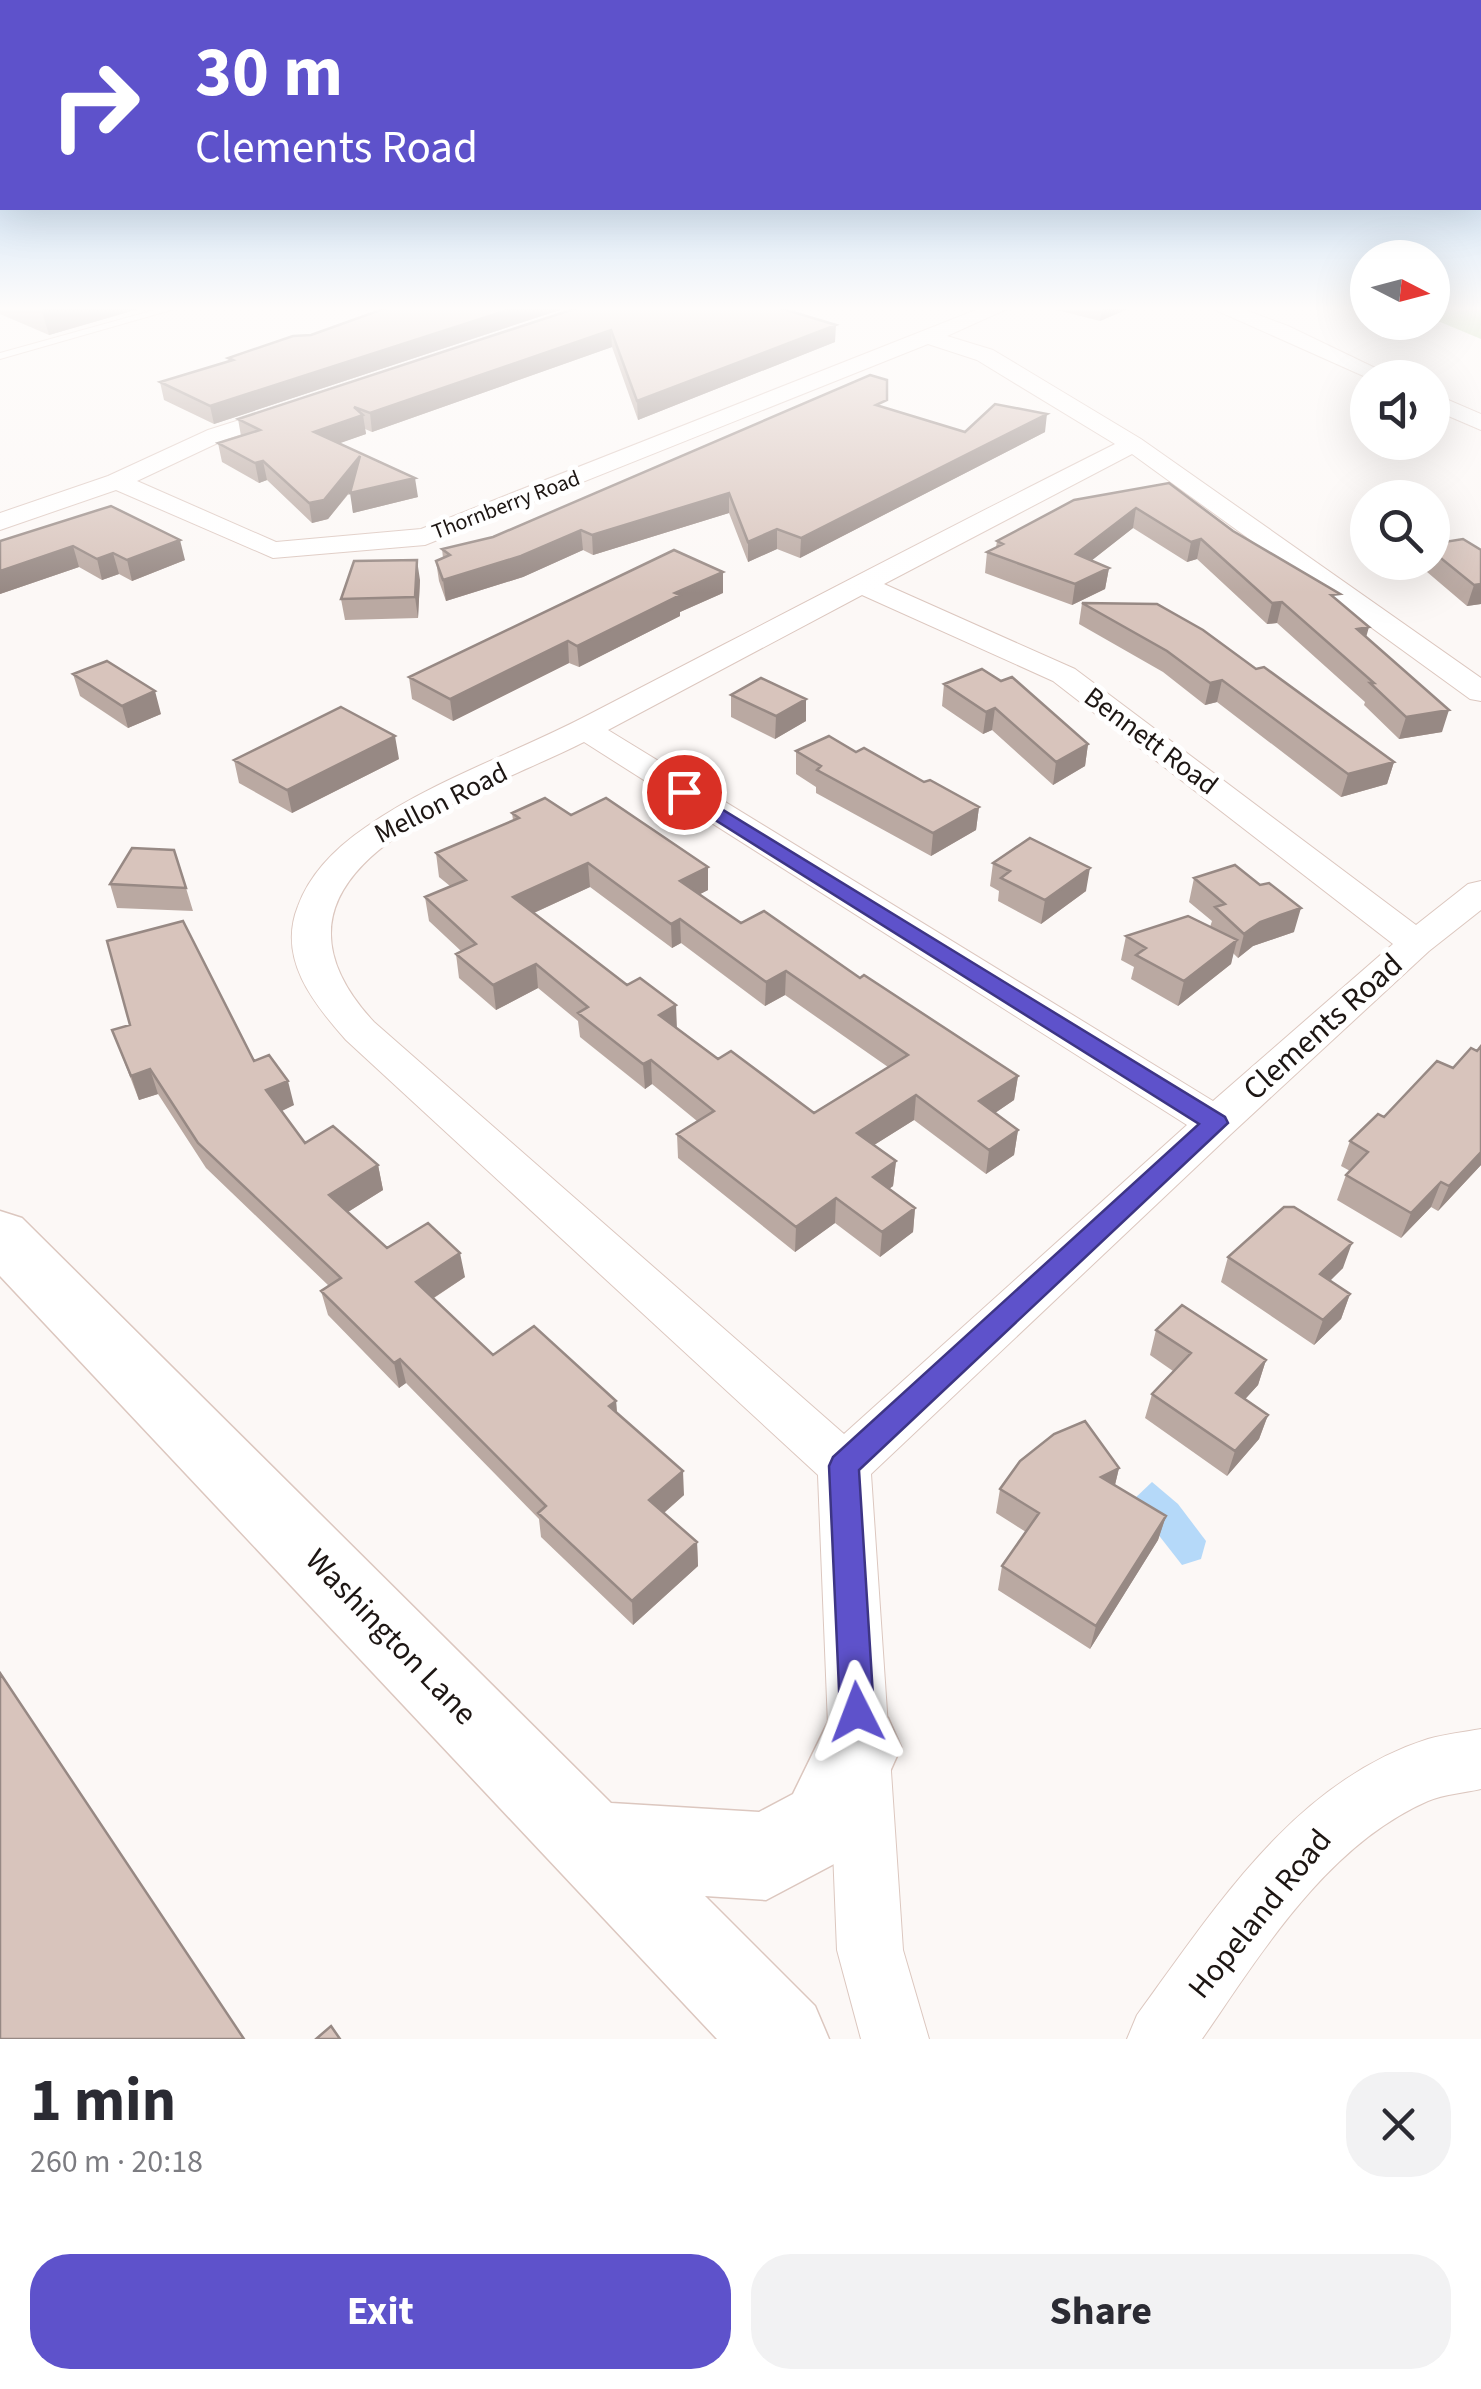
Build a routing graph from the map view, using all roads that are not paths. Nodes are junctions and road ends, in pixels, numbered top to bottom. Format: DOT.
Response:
graph roads {
  1 [pos="766,403"];
  2 [pos="1066,403"];
  3 [pos="307,405"];
  4 [pos="1450,408"];
  5 [pos="1481,423"];
  6 [pos="1133,444"];
  7 [pos="117,481"];
  8 [pos="0,522"];
  9 [pos="860,582"];
  10 [pos="1481,692"];
  11 [pos="586,730"];
  12 [pos="1481,892"];
  13 [pos="1416,943"];
  14 [pos="1216,1123"];
  15 [pos="0,1235"];
  16 [pos="844,1466"];
  17 [pos="859,1747"];
  18 [pos="1481,1759"];
  19 [pos="593,1846"];
  20 [pos="782,2039"];
  21 [pos="895,2039"];
  22 [pos="1161,2039"];
  1 -- 7 [label="street, Thornberry Road"];
  2 -- 6 [label="street"];
  3 -- 7 [label="street"];
  4 -- 5 [label="street"];
  6 -- 9 [label="street, Mellon Road"];
  6 -- 10 [label="street"];
  7 -- 8 [label="street"];
  9 -- 11 [label="street, Mellon Road"];
  9 -- 13 [label="street, Bennett Road"];
  11 -- 14 [label="street"];
  11 -- 16 [label="street, Mellon Road"];
  12 -- 13 [label="street, Clements Road"];
  13 -- 14 [label="street, Clements Road"];
  14 -- 16 [label="street, Clements Road"];
  15 -- 19 [label="main road, Washington Lane"];
  16 -- 17 [label="street"];
  17 -- 19 [label="main road"];
  17 -- 21 [label="street"];
  18 -- 22 [label="street, Hopeland Road"];
  19 -- 20 [label="main road, Washington Lane"];
}
